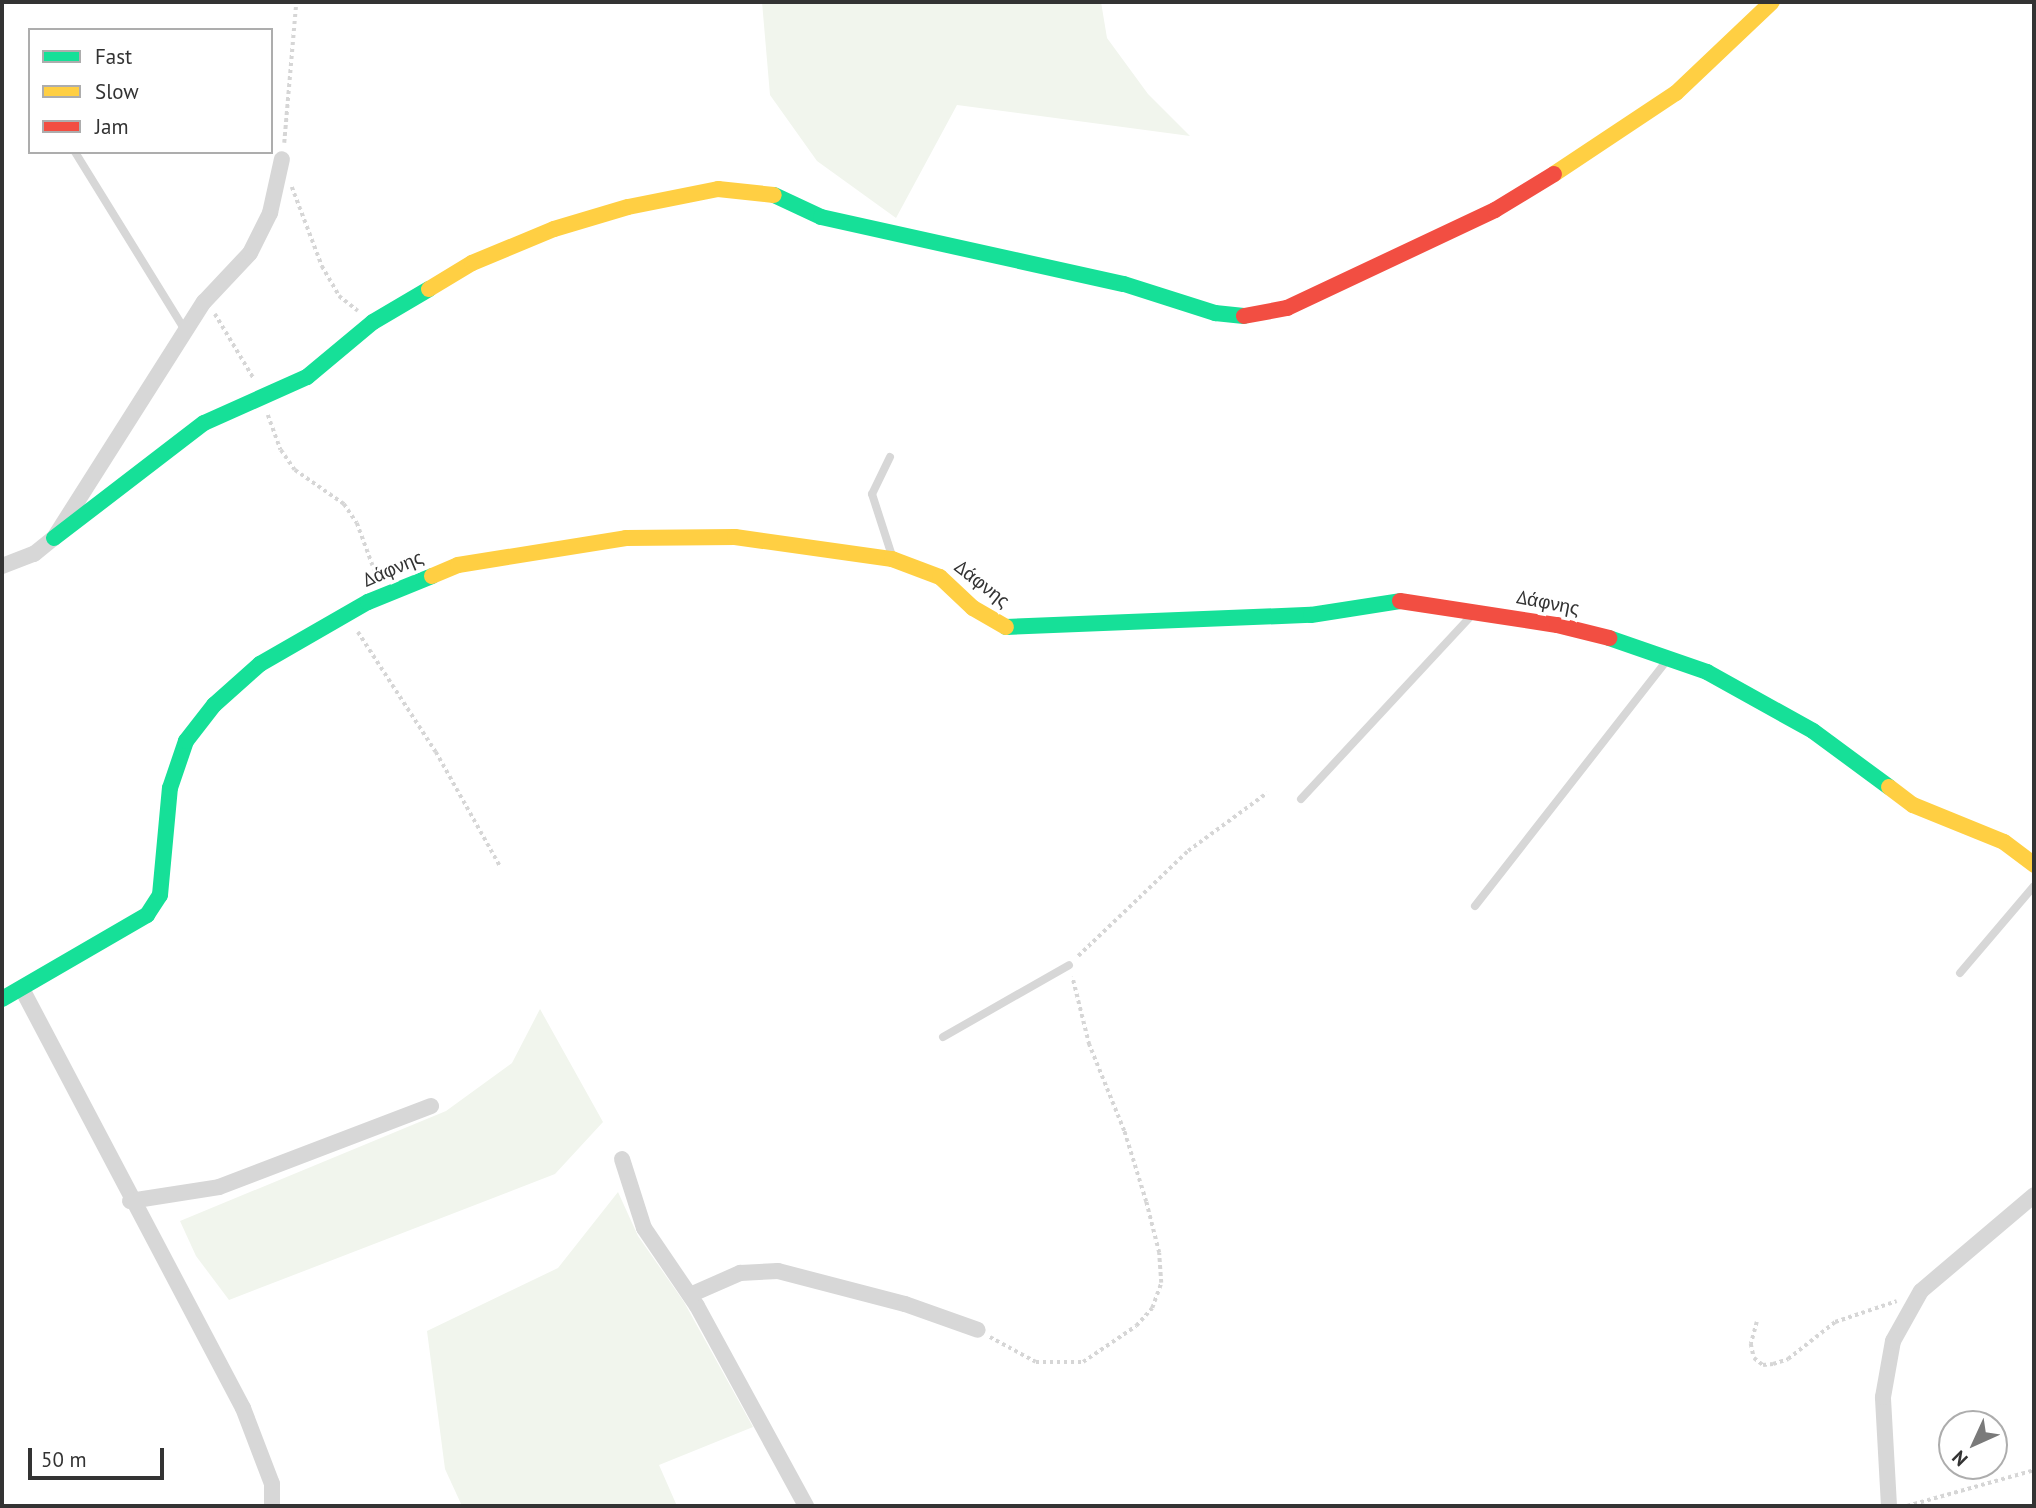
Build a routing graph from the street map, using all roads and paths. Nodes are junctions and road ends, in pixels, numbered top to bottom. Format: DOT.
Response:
graph roads {
  1 [pos="296,2"];
  2 [pos="1772,2"];
  3 [pos="76,154"];
  4 [pos="282,159"];
  5 [pos="204,302"];
  6 [pos="373,322"];
  7 [pos="187,333"];
  8 [pos="265,399"];
  9 [pos="890,457"];
  10 [pos="54,538"];
  11 [pos="892,559"];
  12 [pos="2,566"];
  13 [pos="382,596"];
  14 [pos="1475,611"];
  15 [pos="346,615"];
  16 [pos="1670,657"];
  17 [pos="1267,793"];
  18 [pos="1301,799"];
  19 [pos="2034,865"];
  20 [pos="500,866"];
  21 [pos="2034,886"];
  22 [pos="1475,906"];
  23 [pos="1069,965"];
  24 [pos="1960,973"];
  25 [pos="22,989"];
  26 [pos="2,999"];
  27 [pos="943,1037"];
  28 [pos="431,1106"];
  29 [pos="622,1159"];
  30 [pos="2034,1195"];
  31 [pos="131,1201"];
  32 [pos="1921,1292"];
  33 [pos="690,1295"];
  34 [pos="1757,1322"];
  35 [pos="978,1329"];
  36 [pos="2034,1470"];
  37 [pos="272,1506"];
  38 [pos="806,1506"];
  39 [pos="1889,1506"];
  40 [pos="1907,1506"];
  1 -- 4 [label="path"];
  2 -- 6 [label="street"];
  3 -- 7 [label="lane"];
  4 -- 5 [label="street"];
  4 -- 6 [label="path"];
  5 -- 7 [label="street"];
  5 -- 8 [label="path"];
  6 -- 8 [label="street"];
  7 -- 10 [label="street"];
  8 -- 10 [label="street"];
  8 -- 13 [label="path"];
  9 -- 11 [label="lane"];
  10 -- 12 [label="street"];
  11 -- 13 [label="street, Δάφνης"];
  11 -- 14 [label="street, Δάφνης"];
  13 -- 15 [label="street, Δάφνης"];
  14 -- 16 [label="street, Δάφνης"];
  14 -- 18 [label="lane"];
  15 -- 20 [label="path"];
  15 -- 25 [label="street, Δάφνης"];
  16 -- 19 [label="street, Δάφνης"];
  16 -- 22 [label="lane"];
  17 -- 23 [label="path"];
  21 -- 24 [label="lane"];
  23 -- 27 [label="lane"];
  23 -- 35 [label="path"];
  25 -- 26 [label="street, Δάφνης"];
  25 -- 31 [label="street"];
  28 -- 31 [label="street"];
  29 -- 33 [label="street"];
  30 -- 32 [label="street"];
  31 -- 37 [label="street"];
  32 -- 34 [label="path"];
  32 -- 39 [label="street"];
  33 -- 35 [label="street"];
  33 -- 38 [label="street"];
  36 -- 40 [label="path"];
}
